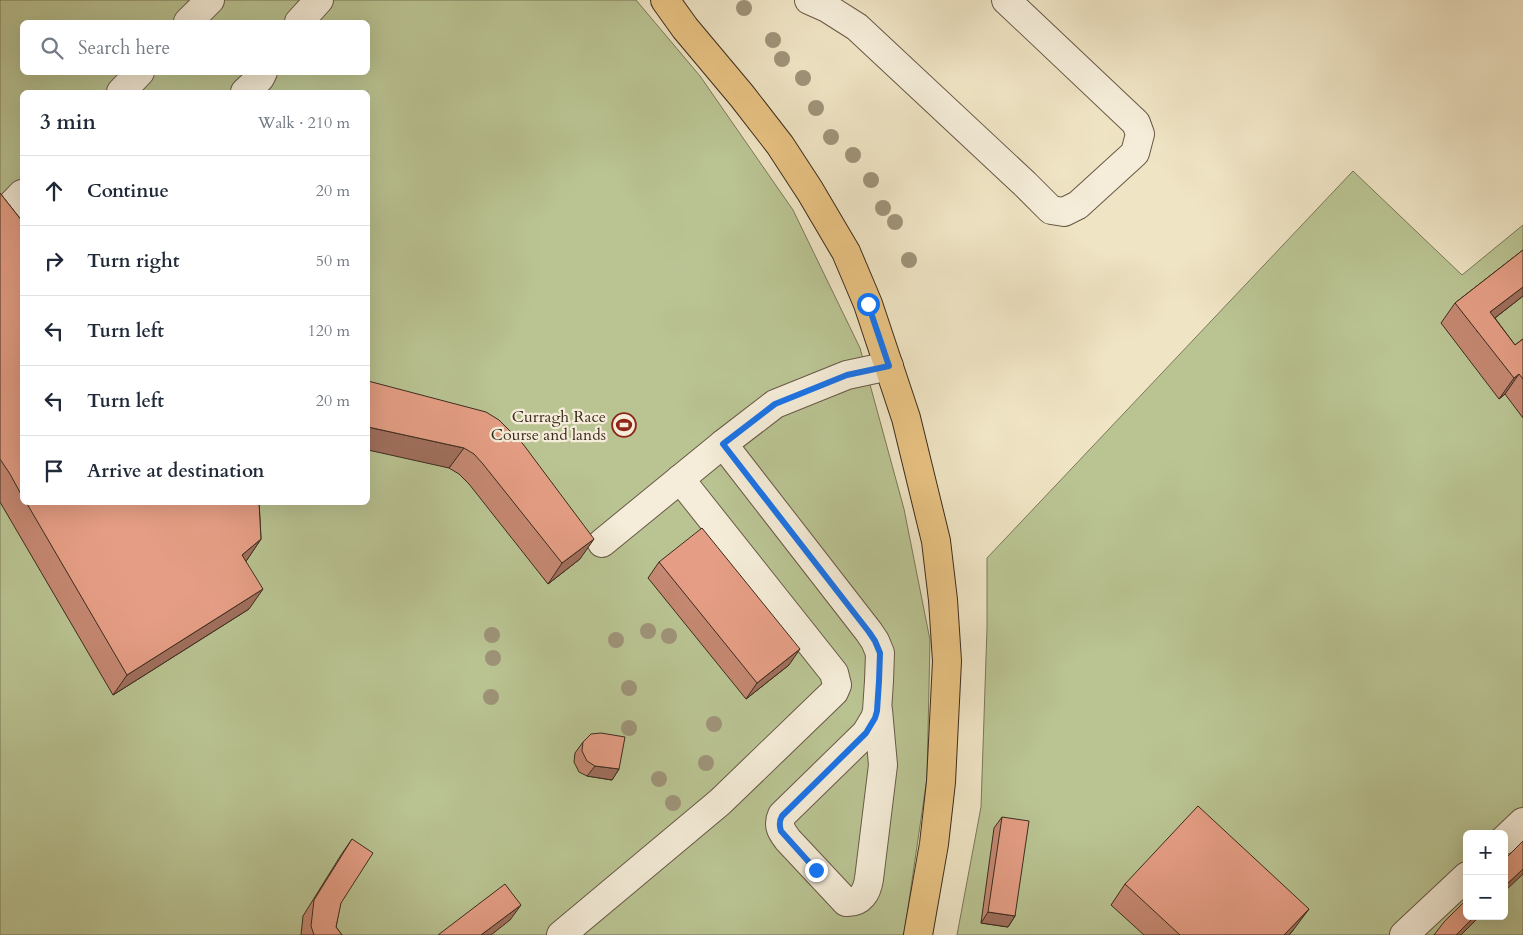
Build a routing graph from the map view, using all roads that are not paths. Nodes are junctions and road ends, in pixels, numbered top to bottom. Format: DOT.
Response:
graph roads {
  1 [pos="210,0"];
  2 [pos="319,0"];
  3 [pos="665,0"];
  4 [pos="810,0"];
  5 [pos="1006,0"];
  6 [pos="190,20"];
  7 [pos="301,20"];
  8 [pos="137,75"];
  9 [pos="262,75"];
  10 [pos="123,90"];
  11 [pos="247,90"];
  12 [pos="20,196"];
  13 [pos="0,217"];
  14 [pos="889,366"];
  15 [pos="723,444"];
  16 [pos="680,480"];
  17 [pos="602,543"];
  18 [pos="878,710"];
  19 [pos="1523,822"];
  20 [pos="1508,836"];
  21 [pos="1463,880"];
  22 [pos="561,935"];
  23 [pos="918,935"];
  24 [pos="1404,935"];
  1 -- 6 [label="lane"];
  2 -- 7 [label="lane"];
  3 -- 14 [label="main road"];
  4 -- 5 [label="lane"];
  8 -- 10 [label="lane"];
  9 -- 11 [label="lane"];
  12 -- 13 [label="lane"];
  14 -- 15 [label="lane"];
  14 -- 23 [label="main road"];
  15 -- 16 [label="lane"];
  15 -- 18 [label="lane"];
  16 -- 17 [label="lane"];
  16 -- 22 [label="lane"];
  18 -- 18 [label="lane"];
  19 -- 20 [label="lane"];
  21 -- 24 [label="lane"];
}
